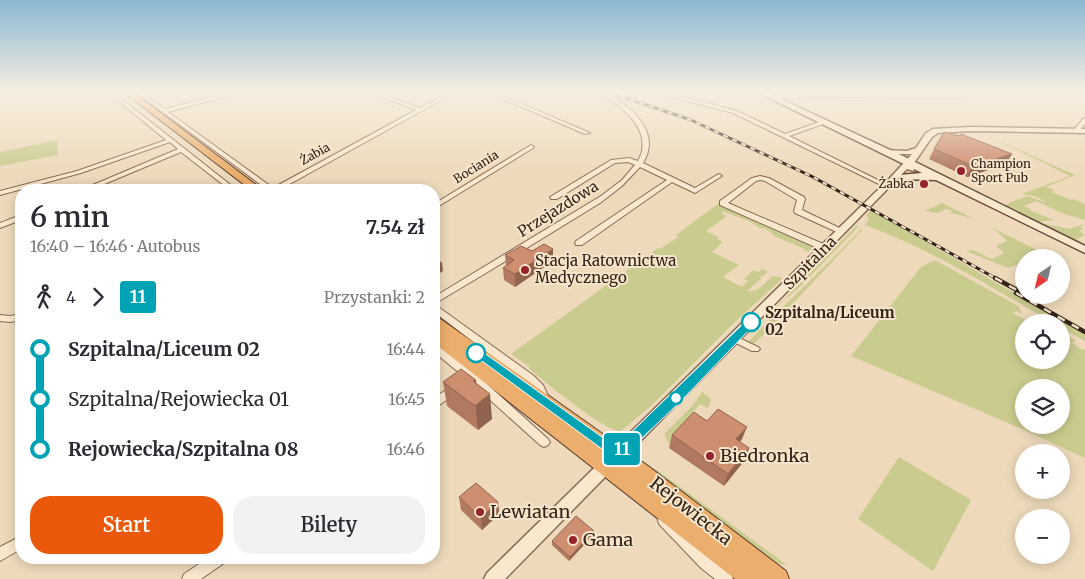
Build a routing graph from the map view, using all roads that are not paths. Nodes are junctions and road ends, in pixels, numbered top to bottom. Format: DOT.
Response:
graph roads {
  1 [pos="145,120"];
  2 [pos="155,120"];
  3 [pos="165,120"];
  4 [pos="176,120"];
  5 [pos="402,120"];
  6 [pos="556,120"];
  7 [pos="635,120"];
  8 [pos="751,120"];
  9 [pos="819,120"];
  10 [pos="1085,120"];
  11 [pos="827,124"];
  12 [pos="1076,131"];
  13 [pos="1085,131"];
  14 [pos="587,133"];
  15 [pos="784,136"];
  16 [pos="171,140"];
  17 [pos="531,147"];
  18 [pos="182,149"];
  19 [pos="919,150"];
  20 [pos="888,152"];
  21 [pos="639,164"];
  22 [pos="909,165"];
  23 [pos="719,176"];
  24 [pos="932,178"];
  25 [pos="672,180"];
  26 [pos="891,182"];
  27 [pos="34,184"];
  28 [pos="98,184"];
  29 [pos="226,184"];
  30 [pos="239,184"];
  31 [pos="250,184"];
  32 [pos="265,184"];
  33 [pos="284,184"];
  34 [pos="15,189"];
  35 [pos="0,193"];
  36 [pos="554,197"];
  37 [pos="440,203"];
  38 [pos="988,203"];
  39 [pos="15,220"];
  40 [pos="0,226"];
  41 [pos="842,231"];
  42 [pos="580,243"];
  43 [pos="825,248"];
  44 [pos="1085,250"];
  45 [pos="440,297"];
  46 [pos="440,312"];
  47 [pos="0,318"];
  48 [pos="15,318"];
  49 [pos="440,326"];
  50 [pos="735,338"];
  51 [pos="440,340"];
  52 [pos="755,349"];
  53 [pos="440,352"];
  54 [pos="472,377"];
  55 [pos="440,399"];
  56 [pos="550,406"];
  57 [pos="544,442"];
  58 [pos="611,460"];
  59 [pos="646,499"];
  60 [pos="15,545"];
  61 [pos="0,554"];
  62 [pos="210,564"];
  63 [pos="189,579"];
  64 [pos="493,579"];
  65 [pos="726,579"];
  66 [pos="752,579"];
  67 [pos="778,579"];
  1 -- 16 [label="street"];
  2 -- 30 [label="highway"];
  3 -- 31 [label="highway"];
  4 -- 32 [label="street"];
  5 -- 33 [label="street, Żabia"];
  6 -- 14 [label="street"];
  7 -- 21 [label="street"];
  8 -- 15 [label="street"];
  9 -- 11 [label="main road"];
  10 -- 12 [label="street"];
  11 -- 15 [label="street"];
  11 -- 20 [label="main road"];
  11 -- 22 [label="main road"];
  12 -- 13 [label="street, Szpitalna"];
  12 -- 19 [label="street, Szpitalna"];
  15 -- 26 [label="street"];
  16 -- 18 [label="street"];
  16 -- 27 [label="street"];
  17 -- 37 [label="street, Bociania"];
  18 -- 28 [label="street"];
  18 -- 29 [label="street"];
  19 -- 20 [label="street"];
  19 -- 22 [label="street, Szpitalna"];
  20 -- 22 [label="main road"];
  21 -- 25 [label="street"];
  21 -- 36 [label="street"];
  21 -- 45 [label="street, Przejazdowa"];
  22 -- 24 [label="main road"];
  22 -- 26 [label="street, Szpitalna"];
  22 -- 38 [label="main road"];
  23 -- 25 [label="street"];
  24 -- 26 [label="main road"];
  24 -- 38 [label="main road"];
  25 -- 42 [label="street"];
  26 -- 41 [label="street, Szpitalna"];
  34 -- 35 [label="street"];
  38 -- 44 [label="main road"];
  39 -- 40 [label="street"];
  41 -- 43 [label="street, Szpitalna"];
  41 -- 43 [label="street"];
  43 -- 50 [label="street, Szpitalna"];
  46 -- 56 [label="street"];
  47 -- 48 [label="street"];
  49 -- 56 [label="highway, Rejowiecka"];
  50 -- 52 [label="street"];
  50 -- 58 [label="street, Szpitalna"];
  51 -- 58 [label="highway, Rejowiecka"];
  53 -- 54 [label="street"];
  54 -- 55 [label="street"];
  54 -- 57 [label="street"];
  56 -- 58 [label="highway, Rejowiecka"];
  58 -- 59 [label="highway, Rejowiecka"];
  58 -- 64 [label="street, Szpitalna"];
  58 -- 67 [label="highway, Rejowiecka"];
  59 -- 65 [label="street"];
  59 -- 66 [label="highway, Rejowiecka"];
  60 -- 61 [label="street"];
  62 -- 63 [label="street"];
}
